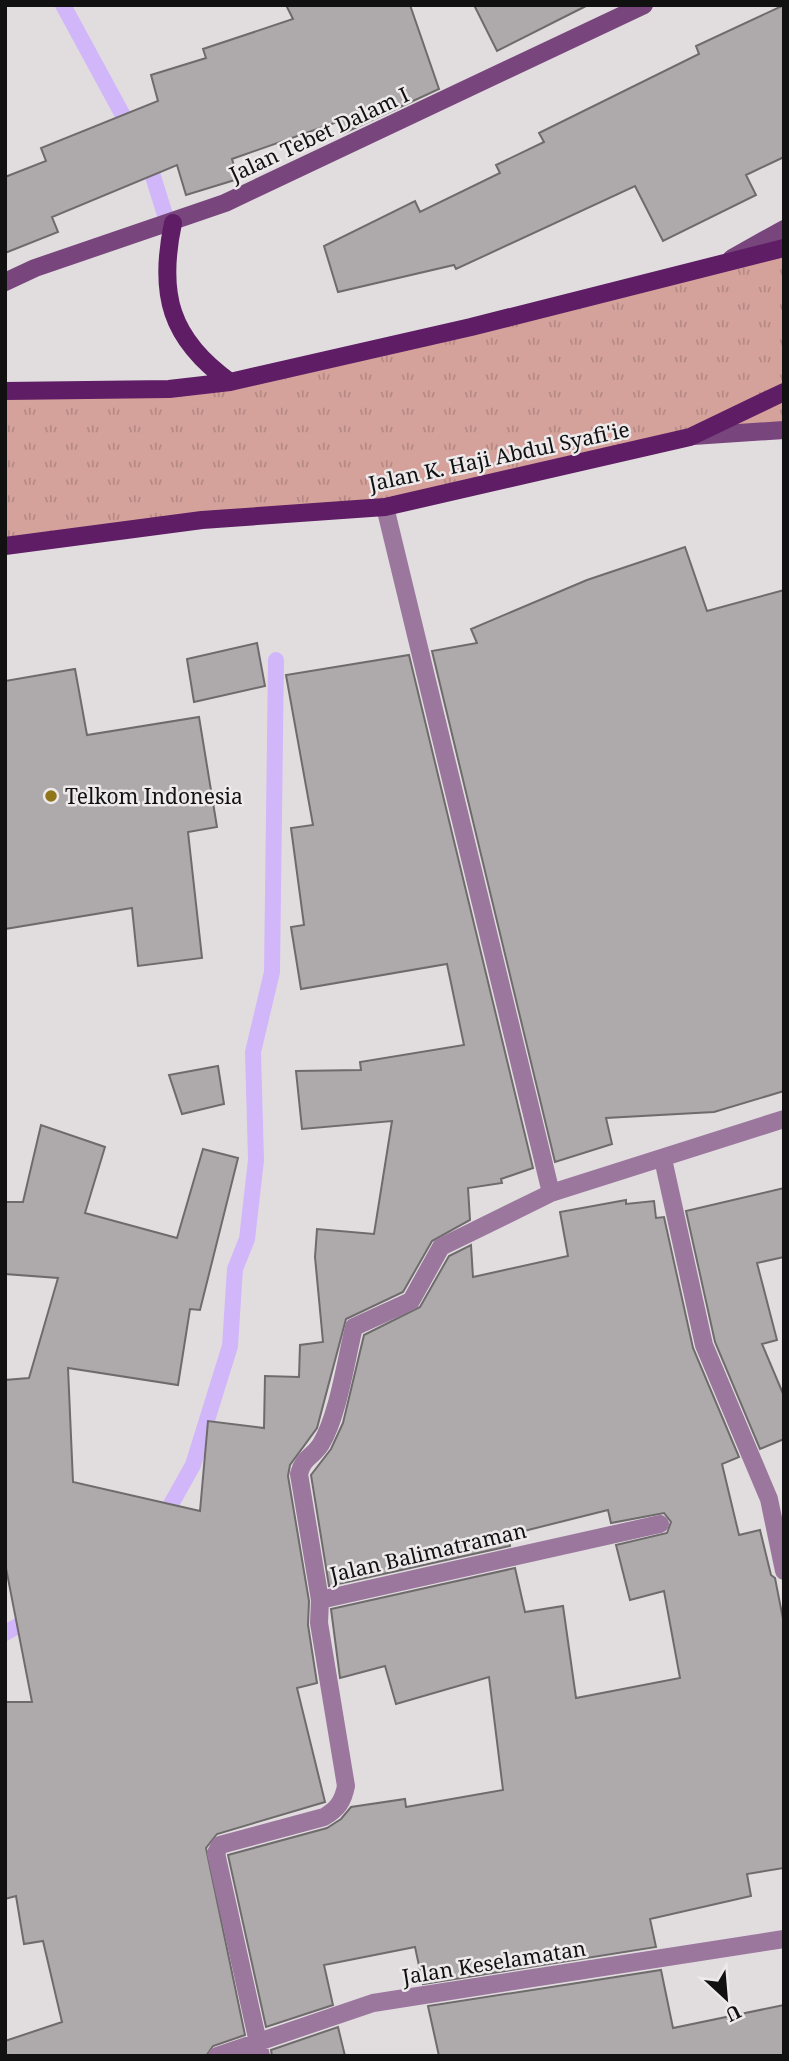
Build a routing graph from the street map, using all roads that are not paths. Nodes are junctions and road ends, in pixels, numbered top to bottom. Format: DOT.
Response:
graph roads {
  1 [pos="644,5"];
  2 [pos="173,223"];
  3 [pos="784,229"];
  4 [pos="784,248"];
  5 [pos="714,268"];
  6 [pos="5,282"];
  7 [pos="230,382"];
  8 [pos="5,391"];
  9 [pos="784,392"];
  10 [pos="784,430"];
  11 [pos="690,437"];
  12 [pos="384,507"];
  13 [pos="7,547"];
  14 [pos="784,1119"];
  15 [pos="663,1158"];
  16 [pos="551,1193"];
  17 [pos="660,1524"];
  18 [pos="784,1571"];
  19 [pos="320,1600"];
  20 [pos="784,1939"];
  21 [pos="260,2048"];
  22 [pos="217,2056"];
  1 -- 2 [label="street, Jalan Tebet Dalam I"];
  2 -- 6 [label="street, Jalan Tebet Dalam I"];
  2 -- 7 [label="main road"];
  3 -- 5 [label="street"];
  4 -- 5 [label="main road"];
  5 -- 7 [label="main road"];
  7 -- 8 [label="main road"];
  9 -- 11 [label="main road, Jalan K. Haji Abdul Syafi'ie"];
  10 -- 11 [label="street"];
  11 -- 12 [label="main road, Jalan K. Haji Abdul Syafi'ie"];
  12 -- 13 [label="main road, Jalan K. Haji Abdul Syafi'ie"];
  12 -- 16 [label="street"];
  14 -- 15 [label="street"];
  15 -- 16 [label="street"];
  15 -- 18 [label="street"];
  16 -- 19 [label="street"];
  17 -- 19 [label="street, Jalan Balimatraman"];
  19 -- 21 [label="street, Jalan Balimatraman"];
  20 -- 21 [label="street, Jalan Keselamatan"];
  21 -- 22 [label="street, Jalan Keselamatan"];
}
